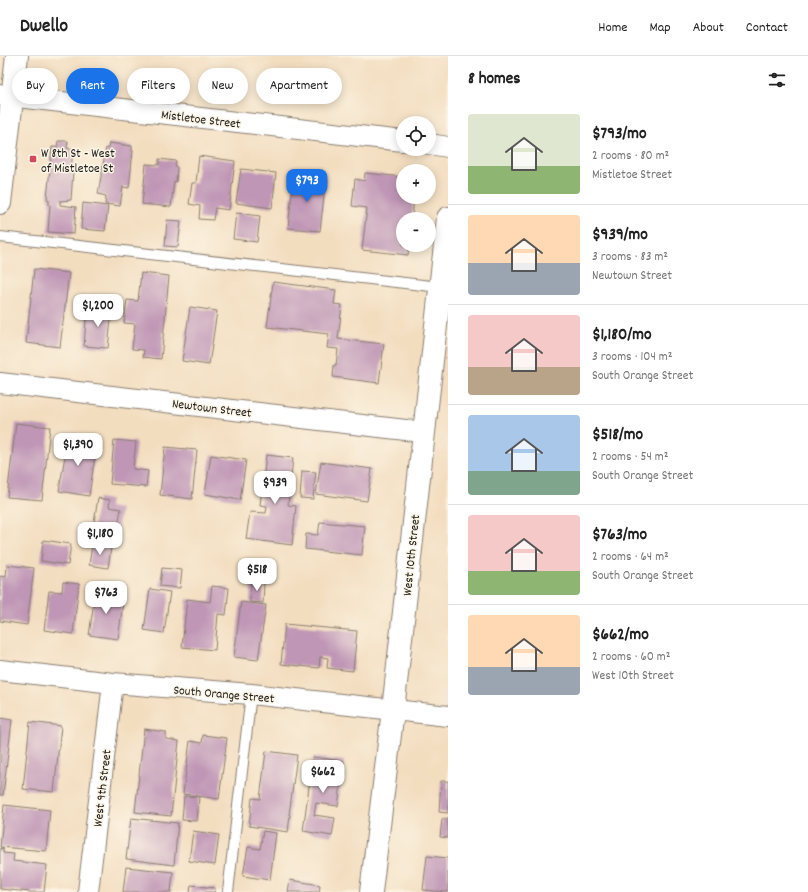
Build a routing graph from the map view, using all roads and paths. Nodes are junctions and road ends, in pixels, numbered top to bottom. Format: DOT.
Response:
graph roads {
  1 [pos="17,56"];
  2 [pos="6,96"];
  3 [pos="396,140"];
  4 [pos="436,145"];
  5 [pos="448,147"];
  6 [pos="0,203"];
  7 [pos="448,218"];
  8 [pos="0,237"];
  9 [pos="440,287"];
  10 [pos="0,383"];
  11 [pos="423,432"];
  12 [pos="0,670"];
  13 [pos="113,683"];
  14 [pos="250,694"];
  15 [pos="393,710"];
  16 [pos="448,716"];
  17 [pos="88,892"];
  18 [pos="228,892"];
  19 [pos="372,892"];
  1 -- 2 [label="street"];
  2 -- 3 [label="street, Mistletoe Street"];
  2 -- 6 [label="street"];
  4 -- 5 [label="street"];
  7 -- 9 [label="street, West 10th Street"];
  8 -- 9 [label="lane"];
  9 -- 11 [label="street, West 10th Street"];
  10 -- 11 [label="street, Newtown Street"];
  11 -- 15 [label="street, West 10th Street"];
  12 -- 13 [label="street, South Orange Street"];
  13 -- 14 [label="street, South Orange Street"];
  13 -- 17 [label="street, West 9th Street"];
  14 -- 15 [label="street, South Orange Street"];
  14 -- 18 [label="lane"];
  15 -- 16 [label="street, South Orange Street"];
  15 -- 19 [label="street, West 10th Street"];
}
